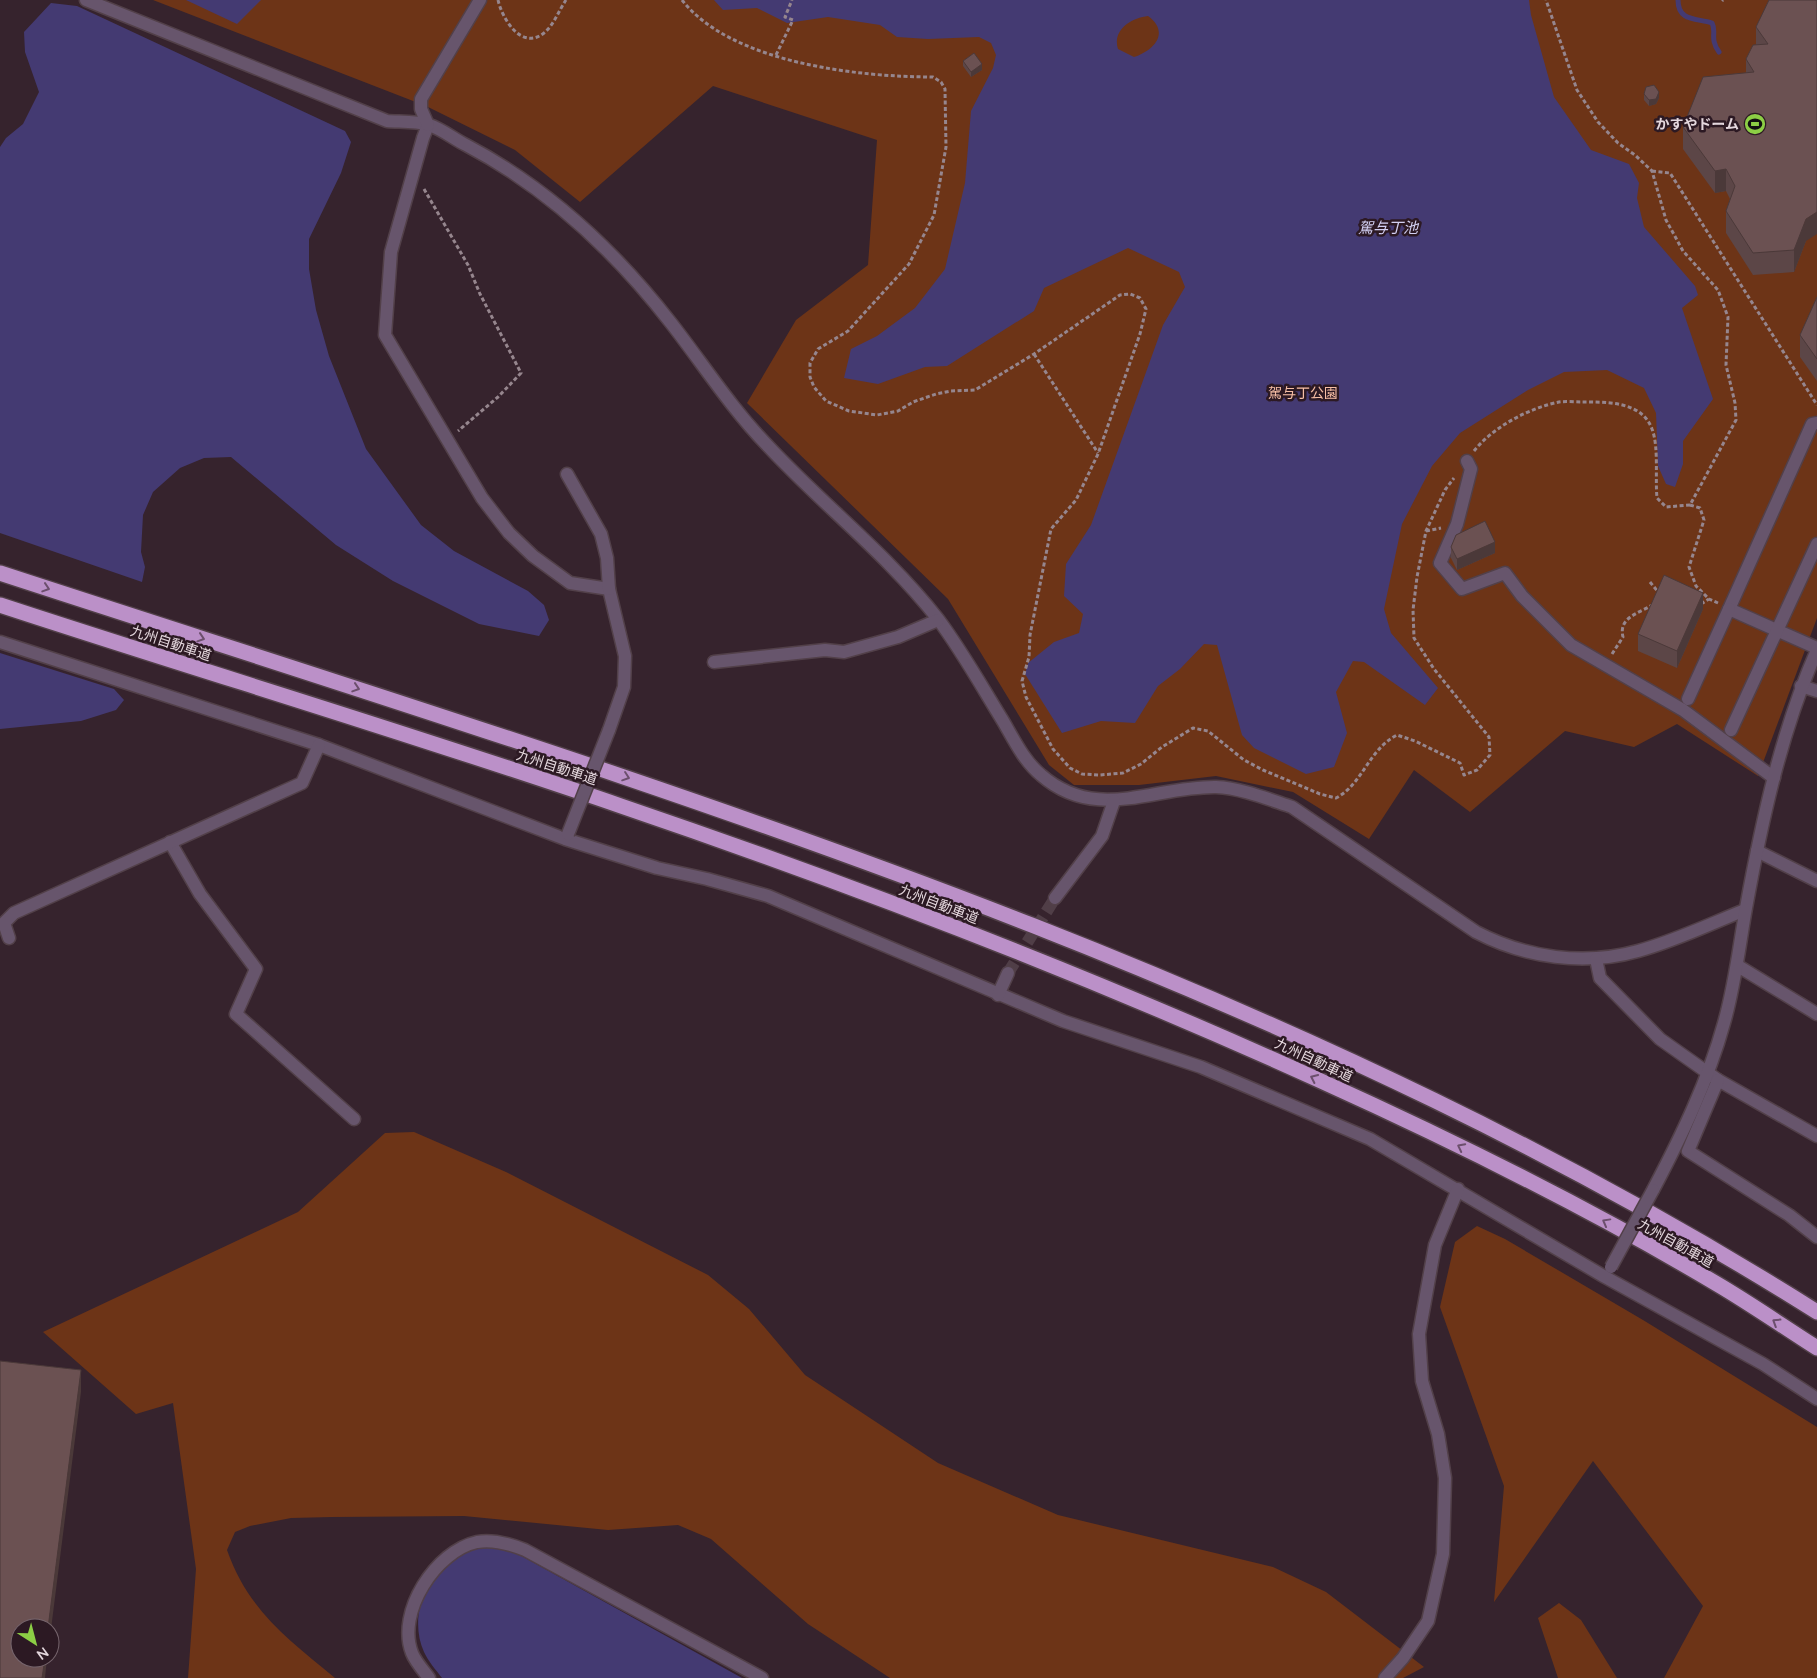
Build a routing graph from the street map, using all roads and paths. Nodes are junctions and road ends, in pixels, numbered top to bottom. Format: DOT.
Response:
graph roads {
  1 [pos="86,0"];
  2 [pos="480,0"];
  3 [pos="498,0"];
  4 [pos="566,0"];
  5 [pos="682,0"];
  6 [pos="792,0"];
  7 [pos="1546,0"];
  8 [pos="776,55"];
  9 [pos="428,125"];
  10 [pos="1652,171"];
  11 [pos="413,176"];
  12 [pos="1034,354"];
  13 [pos="1817,405"];
  14 [pos="1817,423"];
  15 [pos="448,440"];
  16 [pos="1098,454"];
  17 [pos="1466,461"];
  18 [pos="567,474"];
  19 [pos="1690,505"];
  20 [pos="1817,544"];
  21 [pos="0,573"];
  22 [pos="1650,582"];
  23 [pos="1664,589"];
  24 [pos="609,590"];
  25 [pos="1659,593"];
  26 [pos="1657,598"];
  27 [pos="1655,603"];
  28 [pos="1695,604"];
  29 [pos="0,605"];
  30 [pos="1729,609"];
  31 [pos="938,620"];
  32 [pos="1777,630"];
  33 [pos="0,642"];
  34 [pos="1817,649"];
  35 [pos="714,662"];
  36 [pos="1604,664"];
  37 [pos="1801,686"];
  38 [pos="1817,691"];
  39 [pos="1688,699"];
  40 [pos="1731,730"];
  41 [pos="319,745"];
  42 [pos="1774,778"];
  43 [pos="1114,801"];
  44 [pos="567,836"];
  45 [pos="170,842"];
  46 [pos="1757,852"];
  47 [pos="1817,881"];
  48 [pos="1055,898"];
  49 [pos="1745,910"];
  50 [pos="9,938"];
  51 [pos="1596,959"];
  52 [pos="1738,966"];
  53 [pos="1008,973"];
  54 [pos="998,995"];
  55 [pos="1817,1014"];
  56 [pos="1708,1072"];
  57 [pos="1718,1080"];
  58 [pos="354,1119"];
  59 [pos="1817,1136"];
  60 [pos="1458,1189"];
  61 [pos="1817,1237"];
  62 [pos="1608,1272"];
  63 [pos="1817,1312"];
  64 [pos="1817,1348"];
  65 [pos="1817,1399"];
  66 [pos="429,1678"];
  67 [pos="762,1678"];
  68 [pos="1385,1678"];
  1 -- 9 [label="street"];
  2 -- 9 [label="street"];
  3 -- 4 [label="path"];
  5 -- 8 [label="path"];
  6 -- 8 [label="path"];
  7 -- 10 [label="path"];
  8 -- 12 [label="path"];
  9 -- 11 [label="street"];
  9 -- 31 [label="street"];
  10 -- 13 [label="path"];
  10 -- 19 [label="path"];
  11 -- 15 [label="street"];
  11 -- 15 [label="path"];
  12 -- 16 [label="path"];
  12 -- 16 [label="path"];
  14 -- 30 [label="street"];
  15 -- 24 [label="street"];
  16 -- 17 [label="path"];
  17 -- 19 [label="path"];
  17 -- 36 [label="street"];
  18 -- 24 [label="street"];
  19 -- 28 [label="path"];
  20 -- 32 [label="street"];
  21 -- 63 [label="highway, 九州自動車道, one-way"];
  22 -- 25 [label="path"];
  23 -- 25 [label="path"];
  24 -- 44 [label="street, bridge"];
  25 -- 26 [label="path"];
  27 -- 36 [label="path"];
  64 -- 29 [label="highway, 九州自動車道, one-way"];
  30 -- 32 [label="street"];
  30 -- 39 [label="street"];
  31 -- 35 [label="street"];
  31 -- 43 [label="street"];
  32 -- 34 [label="street"];
  32 -- 40 [label="street"];
  33 -- 41 [label="street"];
  34 -- 37 [label="street"];
  36 -- 42 [label="street"];
  37 -- 38 [label="street"];
  37 -- 42 [label="street"];
  41 -- 44 [label="street"];
  41 -- 45 [label="street"];
  42 -- 46 [label="street"];
  43 -- 48 [label="street"];
  43 -- 51 [label="street"];
  44 -- 54 [label="street"];
  45 -- 50 [label="street"];
  45 -- 58 [label="street"];
  46 -- 47 [label="street"];
  46 -- 49 [label="street"];
  49 -- 51 [label="street"];
  49 -- 52 [label="street"];
  51 -- 56 [label="street"];
  52 -- 55 [label="street"];
  52 -- 56 [label="street"];
  53 -- 54 [label="street"];
  54 -- 60 [label="street"];
  56 -- 57 [label="street"];
  56 -- 62 [label="street, bridge"];
  57 -- 59 [label="street"];
  57 -- 61 [label="street"];
  60 -- 62 [label="street"];
  60 -- 68 [label="street"];
  62 -- 65 [label="street"];
  66 -- 67 [label="street"];
}
